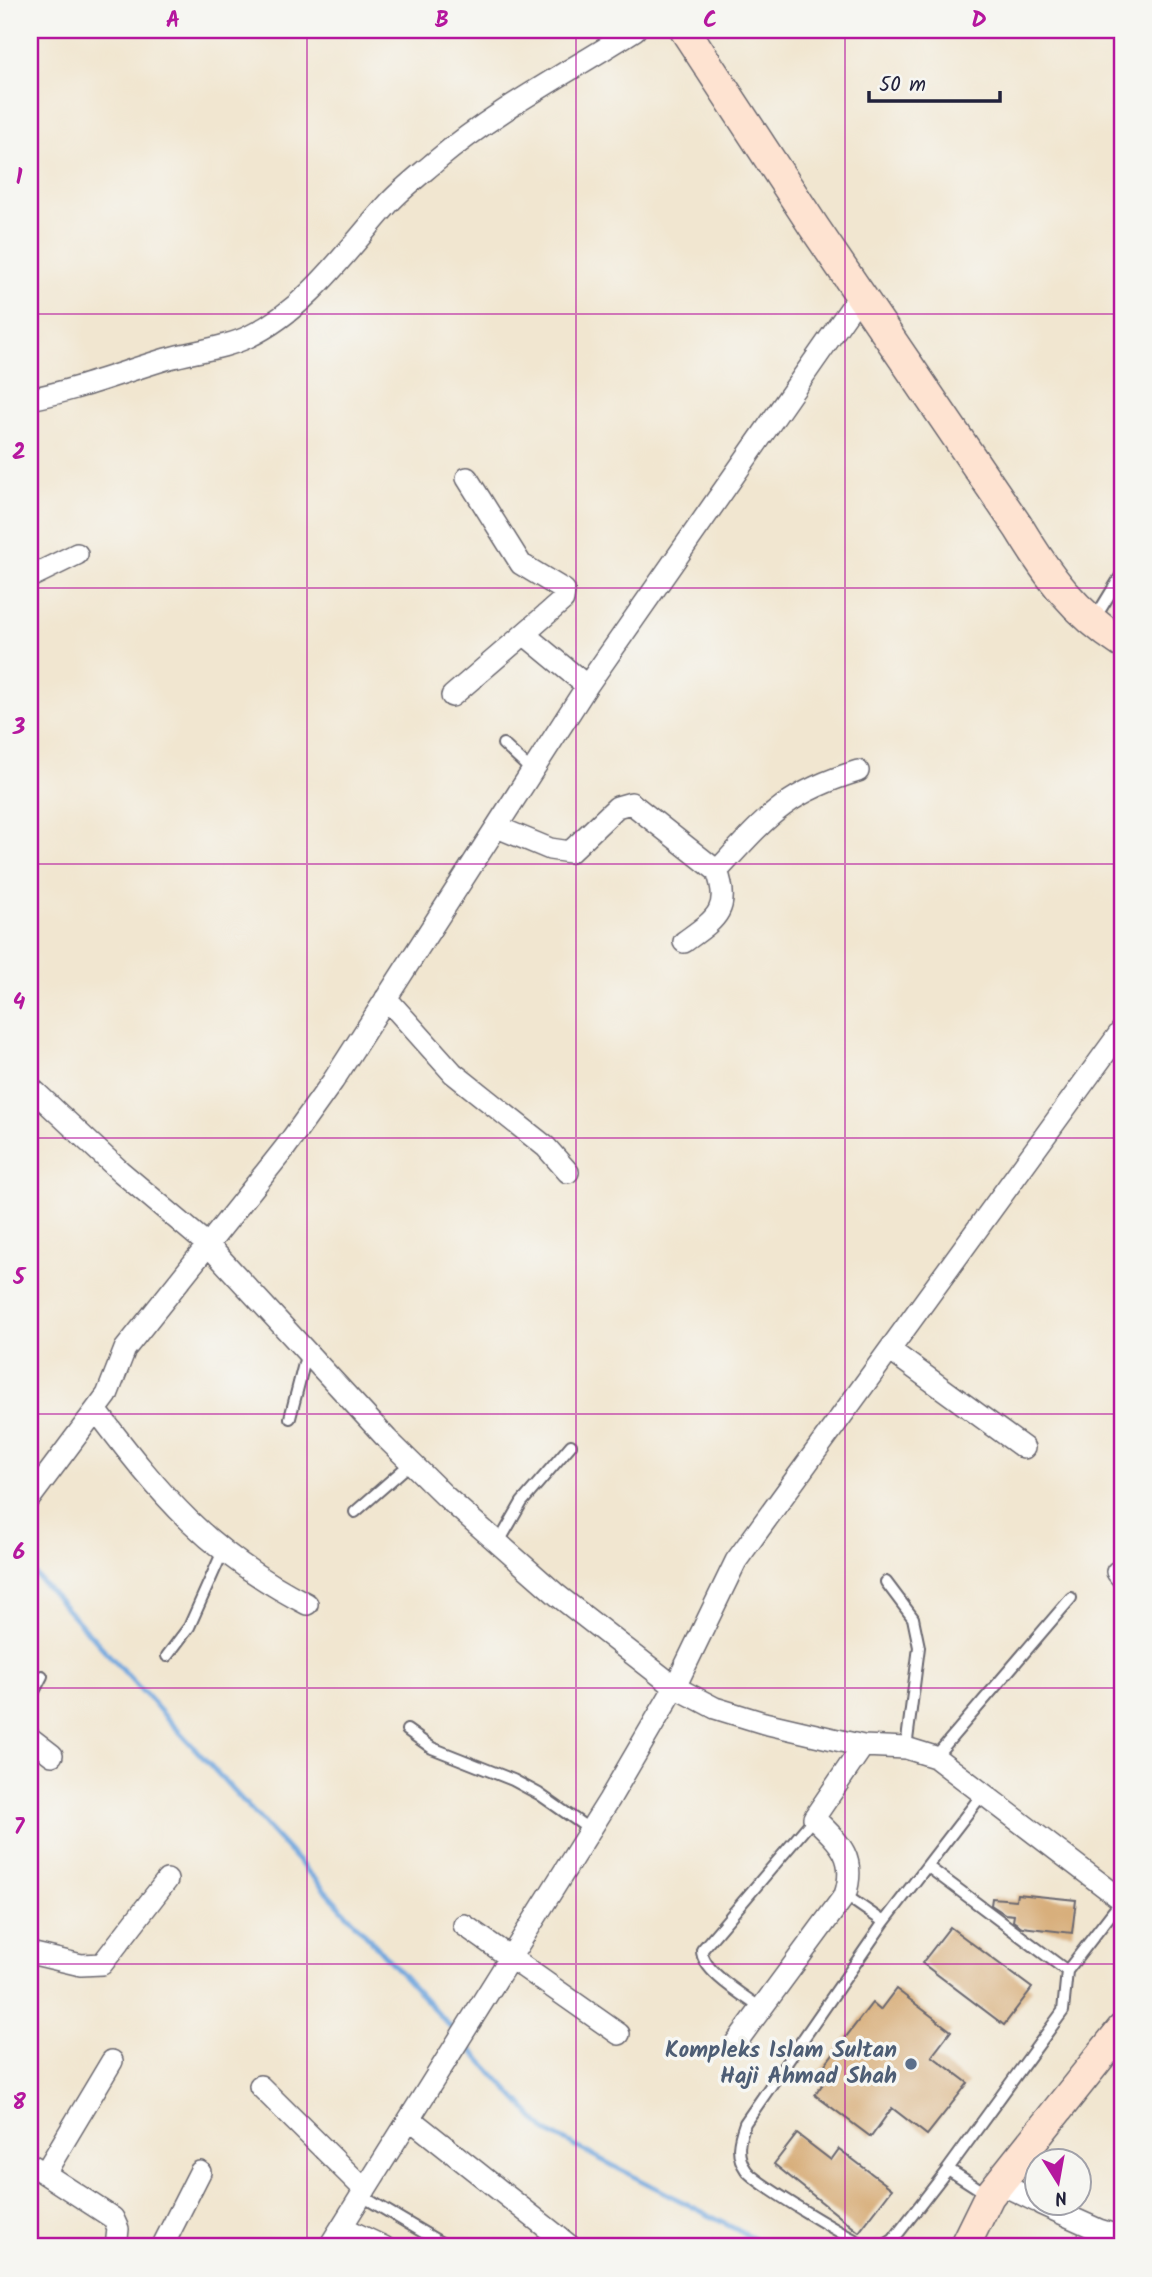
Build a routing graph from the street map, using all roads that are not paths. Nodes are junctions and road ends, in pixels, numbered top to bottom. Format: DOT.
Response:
graph roads {
  1 [pos="635,30"];
  2 [pos="685,30"];
  3 [pos="860,295"];
  4 [pos="30,400"];
  5 [pos="467,478"];
  6 [pos="77,554"];
  7 [pos="1122,574"];
  8 [pos="30,577"];
  9 [pos="1092,623"];
  10 [pos="524,634"];
  11 [pos="1122,643"];
  12 [pos="587,686"];
  13 [pos="452,696"];
  14 [pos="503,744"];
  15 [pos="859,771"];
  16 [pos="534,773"];
  17 [pos="497,827"];
  18 [pos="717,871"];
  19 [pos="684,942"];
  20 [pos="386,998"];
  21 [pos="1122,1030"];
  22 [pos="30,1087"];
  23 [pos="568,1172"];
  24 [pos="209,1246"];
  25 [pos="891,1351"];
  26 [pos="307,1352"];
  27 [pos="96,1410"];
  28 [pos="290,1418"];
  29 [pos="571,1445"];
  30 [pos="1024,1448"];
  31 [pos="411,1463"];
  32 [pos="30,1498"];
  33 [pos="355,1512"];
  34 [pos="499,1542"];
  35 [pos="223,1551"];
  36 [pos="886,1582"];
  37 [pos="1071,1598"];
  38 [pos="307,1604"];
  39 [pos="166,1656"];
  40 [pos="42,1676"];
  41 [pos="675,1687"];
  42 [pos="30,1699"];
  43 [pos="407,1730"];
  44 [pos="30,1738"];
  45 [pos="863,1746"];
  46 [pos="906,1748"];
  47 [pos="52,1755"];
  48 [pos="935,1757"];
  49 [pos="984,1792"];
  50 [pos="814,1818"];
  51 [pos="589,1829"];
  52 [pos="926,1867"];
  53 [pos="167,1880"];
  54 [pos="845,1895"];
  55 [pos="1122,1900"];
  56 [pos="884,1922"];
  57 [pos="464,1925"];
  58 [pos="30,1953"];
  59 [pos="511,1958"];
  60 [pos="1067,1971"];
  61 [pos="762,2009"];
  62 [pos="1122,2029"];
  63 [pos="619,2034"];
  64 [pos="735,2044"];
  65 [pos="112,2061"];
  66 [pos="260,2086"];
  67 [pos="410,2119"];
  68 [pos="37,2168"];
  69 [pos="948,2169"];
  70 [pos="200,2172"];
  71 [pos="994,2190"];
  72 [pos="364,2193"];
  73 [pos="1023,2198"];
  74 [pos="1073,2218"];
  75 [pos="342,2227"];
  76 [pos="1122,2236"];
  77 [pos="116,2247"];
  78 [pos="162,2247"];
  79 [pos="329,2247"];
  80 [pos="384,2247"];
  81 [pos="448,2247"];
  82 [pos="570,2247"];
  83 [pos="871,2247"];
  84 [pos="882,2247"];
  85 [pos="964,2247"];
  1 -- 4 [label="street"];
  2 -- 3 [label="street"];
  3 -- 9 [label="street"];
  3 -- 12 [label="street"];
  5 -- 10 [label="street"];
  6 -- 8 [label="street"];
  7 -- 9 [label="lane"];
  9 -- 11 [label="street"];
  10 -- 12 [label="street"];
  10 -- 13 [label="street"];
  12 -- 16 [label="street"];
  14 -- 16 [label="lane"];
  15 -- 18 [label="street"];
  16 -- 17 [label="street"];
  17 -- 18 [label="street"];
  17 -- 20 [label="street"];
  18 -- 19 [label="street"];
  20 -- 23 [label="street"];
  20 -- 24 [label="street"];
  21 -- 25 [label="street"];
  22 -- 24 [label="street"];
  24 -- 26 [label="street"];
  24 -- 27 [label="street"];
  25 -- 30 [label="street"];
  25 -- 41 [label="street"];
  26 -- 28 [label="lane"];
  26 -- 31 [label="street"];
  27 -- 32 [label="street"];
  27 -- 35 [label="street"];
  29 -- 34 [label="lane"];
  31 -- 33 [label="lane"];
  31 -- 34 [label="street"];
  34 -- 41 [label="street"];
  35 -- 38 [label="street"];
  35 -- 39 [label="lane"];
  36 -- 46 [label="lane"];
  37 -- 48 [label="lane"];
  40 -- 42 [label="lane"];
  41 -- 45 [label="street"];
  41 -- 51 [label="street"];
  43 -- 51 [label="lane"];
  44 -- 47 [label="street"];
  45 -- 46 [label="street"];
  45 -- 50 [label="street"];
  46 -- 48 [label="street"];
  48 -- 49 [label="street"];
  49 -- 52 [label="lane"];
  49 -- 55 [label="street"];
  50 -- 54 [label="street"];
  50 -- 61 [label="lane"];
  51 -- 59 [label="street"];
  52 -- 56 [label="lane"];
  52 -- 60 [label="lane"];
  53 -- 58 [label="street"];
  54 -- 56 [label="lane"];
  54 -- 61 [label="street"];
  55 -- 60 [label="lane"];
  56 -- 83 [label="lane"];
  57 -- 59 [label="street"];
  59 -- 63 [label="street"];
  59 -- 67 [label="street"];
  60 -- 69 [label="lane"];
  61 -- 64 [label="street"];
  62 -- 71 [label="street"];
  65 -- 68 [label="street"];
  66 -- 72 [label="street"];
  67 -- 72 [label="street"];
  67 -- 82 [label="street"];
  68 -- 77 [label="street"];
  69 -- 71 [label="lane"];
  69 -- 84 [label="lane"];
  70 -- 78 [label="street"];
  71 -- 73 [label="street"];
  71 -- 85 [label="street"];
  72 -- 75 [label="street"];
  72 -- 81 [label="lane"];
  74 -- 76 [label="street"];
  75 -- 79 [label="street"];
  75 -- 80 [label="street"];
}
